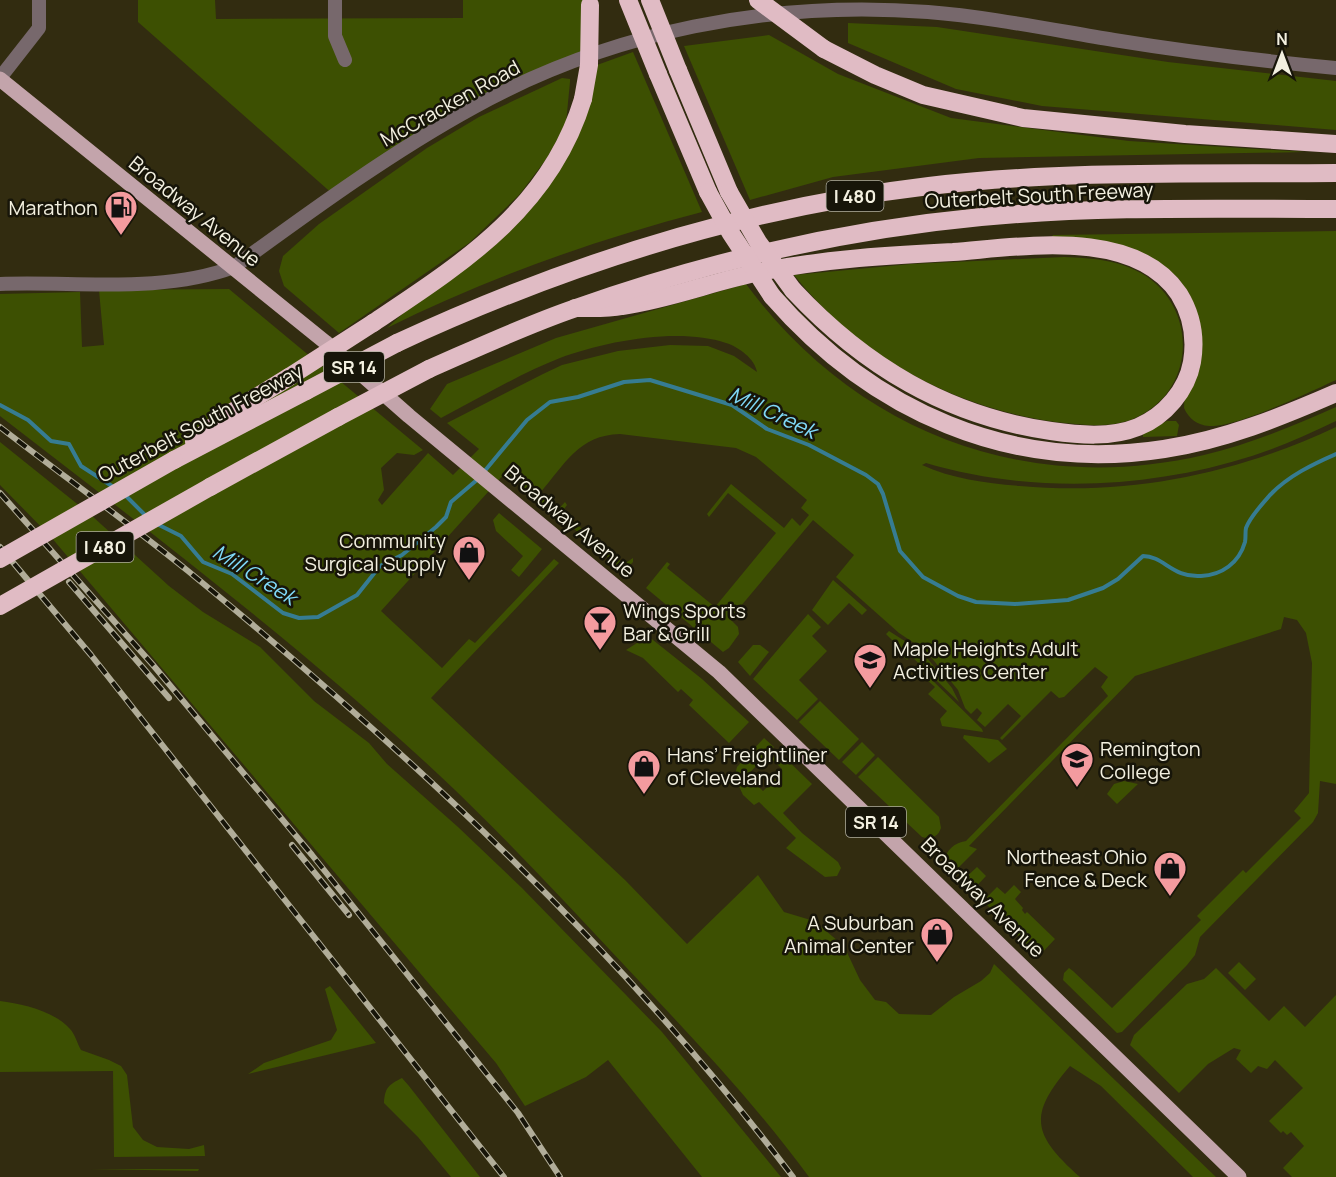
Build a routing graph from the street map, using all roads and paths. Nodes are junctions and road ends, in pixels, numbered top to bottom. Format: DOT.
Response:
graph roads {
  1 [pos="39,0"];
  2 [pos="334,0"];
  3 [pos="628,0"];
  4 [pos="650,0"];
  5 [pos="758,0"];
  6 [pos="952,0"];
  7 [pos="589,2"];
  8 [pos="952,15"];
  9 [pos="345,60"];
  10 [pos="1336,68"];
  11 [pos="0,79"];
  12 [pos="1336,144"];
  13 [pos="1336,172"];
  14 [pos="1336,209"];
  15 [pos="234,267"];
  16 [pos="0,284"];
  17 [pos="575,308"];
  18 [pos="1336,393"];
  19 [pos="174,460"];
  20 [pos="0,559"];
  21 [pos="0,606"];
  22 [pos="1239,1177"];
  1 -- 11 [label="street"];
  2 -- 9 [label="street"];
  3 -- 18 [label="highway, bridge"];
  4 -- 17 [label="highway, bridge"];
  5 -- 12 [label="highway, bridge"];
  6 -- 8 [label="street"];
  7 -- 19 [label="highway, bridge"];
  8 -- 10 [label="street, McCracken Road"];
  8 -- 15 [label="street, McCracken Road"];
  11 -- 15 [label="main road, Broadway Avenue / SR 14"];
  13 -- 19 [label="highway, Outerbelt South Freeway / I 480, bridge"];
  14 -- 17 [label="highway, Outerbelt South Freeway / I 480"];
  15 -- 16 [label="street, McCracken Road"];
  15 -- 22 [label="main road, Broadway Avenue / SR 14"];
  17 -- 21 [label="highway, Outerbelt South Freeway / I 480, bridge"];
  19 -- 20 [label="highway, Outerbelt South Freeway / I 480, bridge"];
}
